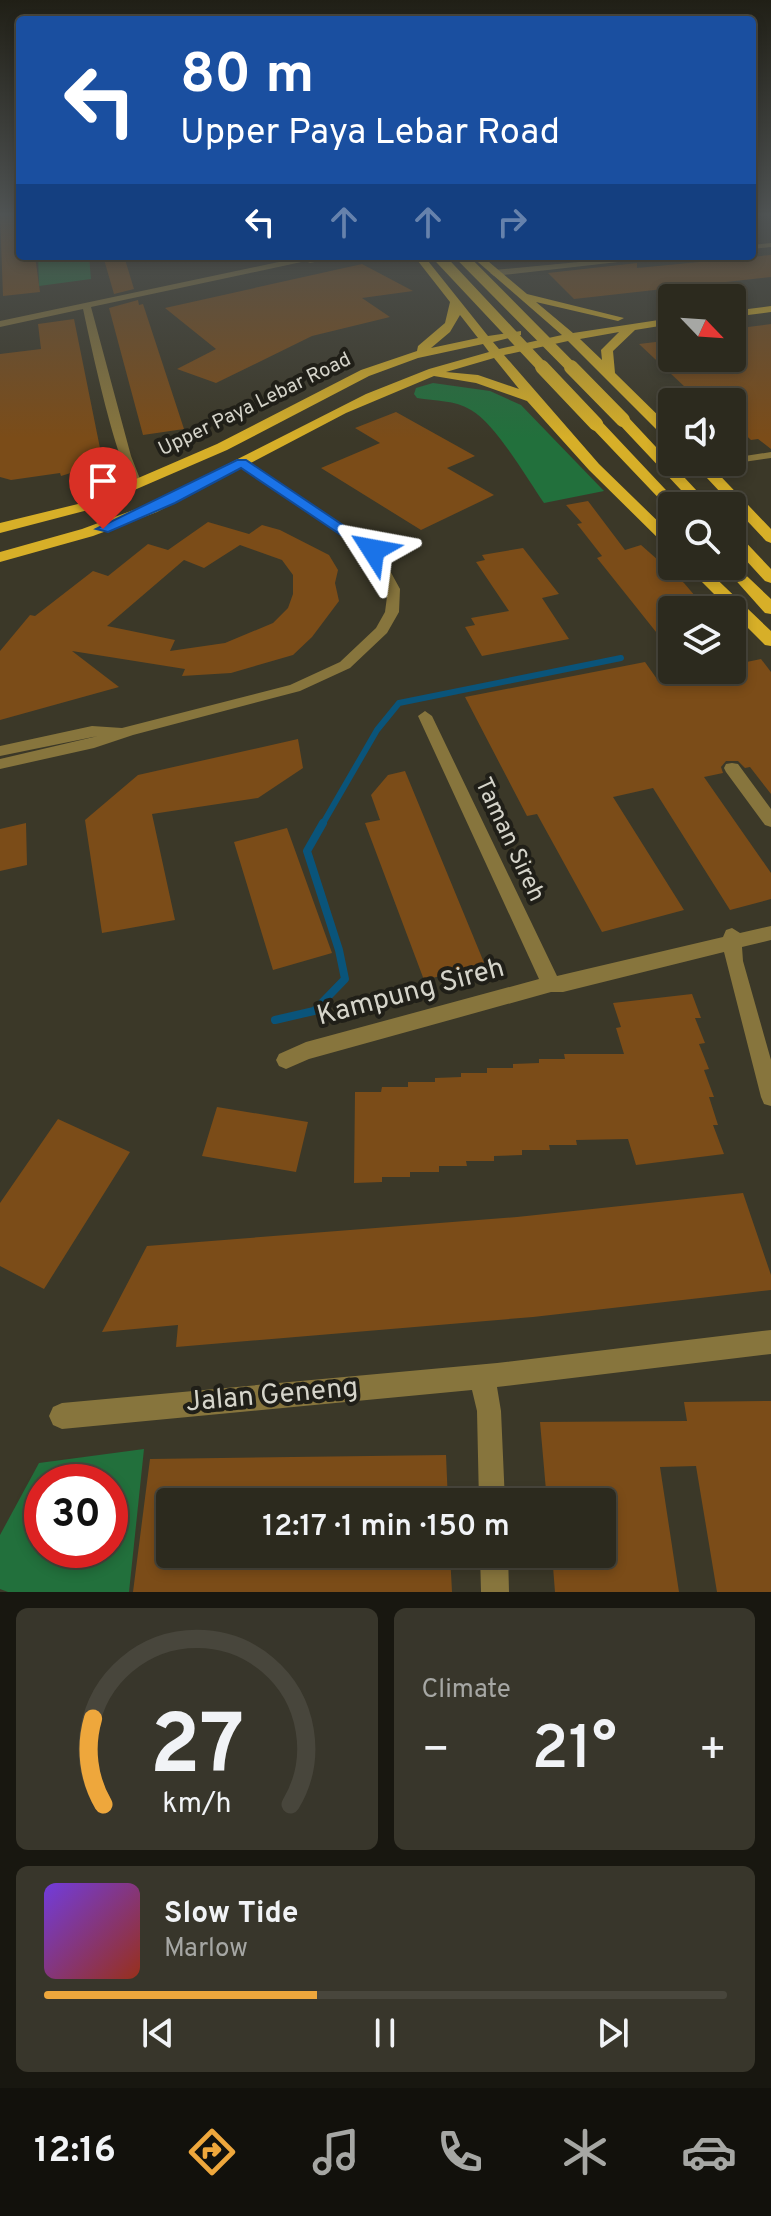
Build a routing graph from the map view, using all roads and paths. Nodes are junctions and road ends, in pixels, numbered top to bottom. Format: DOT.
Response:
graph roads {
  1 [pos="162,289"];
  2 [pos="446,289"];
  3 [pos="469,289"];
  4 [pos="494,289"];
  5 [pos="514,289"];
  6 [pos="520,294"];
  7 [pos="771,298"];
  8 [pos="455,301"];
  9 [pos="746,301"];
  10 [pos="86,305"];
  11 [pos="771,309"];
  12 [pos="746,312"];
  13 [pos="658,313"];
  14 [pos="618,318"];
  15 [pos="658,323"];
  16 [pos="0,324"];
  17 [pos="556,326"];
  18 [pos="631,327"];
  19 [pos="568,335"];
  20 [pos="485,339"];
  21 [pos="495,351"];
  22 [pos="415,355"];
  23 [pos="609,373"];
  24 [pos="424,375"];
  25 [pos="532,398"];
  26 [pos="658,423"];
  27 [pos="771,455"];
  28 [pos="746,459"];
  29 [pos="242,463"];
  30 [pos="712,476"];
  31 [pos="136,484"];
  32 [pos="661,492"];
  33 [pos="691,492"];
  34 [pos="0,528"];
  35 [pos="658,530"];
  36 [pos="771,538"];
  37 [pos="746,551"];
  38 [pos="0,557"];
  39 [pos="771,578"];
  40 [pos="708,580"];
  41 [pos="744,580"];
  42 [pos="771,609"];
  43 [pos="771,641"];
  44 [pos="425,716"];
  45 [pos="129,731"];
  46 [pos="0,751"];
  47 [pos="0,764"];
  48 [pos="732,768"];
  49 [pos="771,821"];
  50 [pos="771,924"];
  51 [pos="771,933"];
  52 [pos="732,939"];
  53 [pos="551,984"];
  54 [pos="286,1060"];
  55 [pos="771,1097"];
  56 [pos="771,1342"];
  57 [pos="482,1376"];
  58 [pos="62,1416"];
  59 [pos="492,1488"];
  60 [pos="494,1568"];
  61 [pos="495,1592"];
  1 -- 10 [label="street"];
  2 -- 8 [label="main road"];
  3 -- 32 [label="main road, bridge"];
  4 -- 33 [label="main road, bridge"];
  5 -- 6 [label="main road"];
  6 -- 14 [label="main road"];
  6 -- 17 [label="main road"];
  7 -- 9 [label="main road"];
  8 -- 20 [label="main road"];
  8 -- 22 [label="main road"];
  10 -- 16 [label="street"];
  10 -- 31 [label="street"];
  11 -- 12 [label="main road"];
  13 -- 14 [label="main road, Upper Paya Lebar Road"];
  14 -- 17 [label="main road, Upper Paya Lebar Road"];
  15 -- 18 [label="main road, Upper Paya Lebar Road"];
  17 -- 19 [label="main road"];
  17 -- 20 [label="main road, Upper Paya Lebar Road"];
  18 -- 19 [label="main road, Upper Paya Lebar Road"];
  18 -- 23 [label="main road"];
  19 -- 21 [label="main road, Upper Paya Lebar Road"];
  19 -- 23 [label="main road"];
  20 -- 21 [label="main road"];
  20 -- 22 [label="main road, Upper Paya Lebar Road"];
  21 -- 24 [label="main road, Upper Paya Lebar Road"];
  21 -- 25 [label="main road"];
  22 -- 31 [label="main road, Upper Paya Lebar Road"];
  23 -- 26 [label="main road"];
  24 -- 25 [label="main road"];
  24 -- 29 [label="main road, Upper Paya Lebar Road"];
  25 -- 35 [label="main road"];
  27 -- 28 [label="street"];
  29 -- 38 [label="main road, Upper Paya Lebar Road"];
  29 -- 45 [label="street"];
  30 -- 36 [label="main road"];
  31 -- 34 [label="main road, Upper Paya Lebar Road"];
  37 -- 39 [label="main road"];
  40 -- 43 [label="main road"];
  41 -- 42 [label="main road"];
  44 -- 53 [label="street, Taman Sireh"];
  45 -- 46 [label="street"];
  45 -- 47 [label="street"];
  48 -- 49 [label="street"];
  50 -- 52 [label="street, Kampung Sireh"];
  51 -- 52 [label="street, Kampung Sireh"];
  52 -- 53 [label="street, Kampung Sireh"];
  52 -- 55 [label="street"];
  53 -- 54 [label="street, Kampung Sireh"];
  56 -- 57 [label="street, Jalan Geneng"];
  57 -- 58 [label="street, Jalan Geneng"];
  57 -- 59 [label="street"];
  60 -- 61 [label="street"];
}
